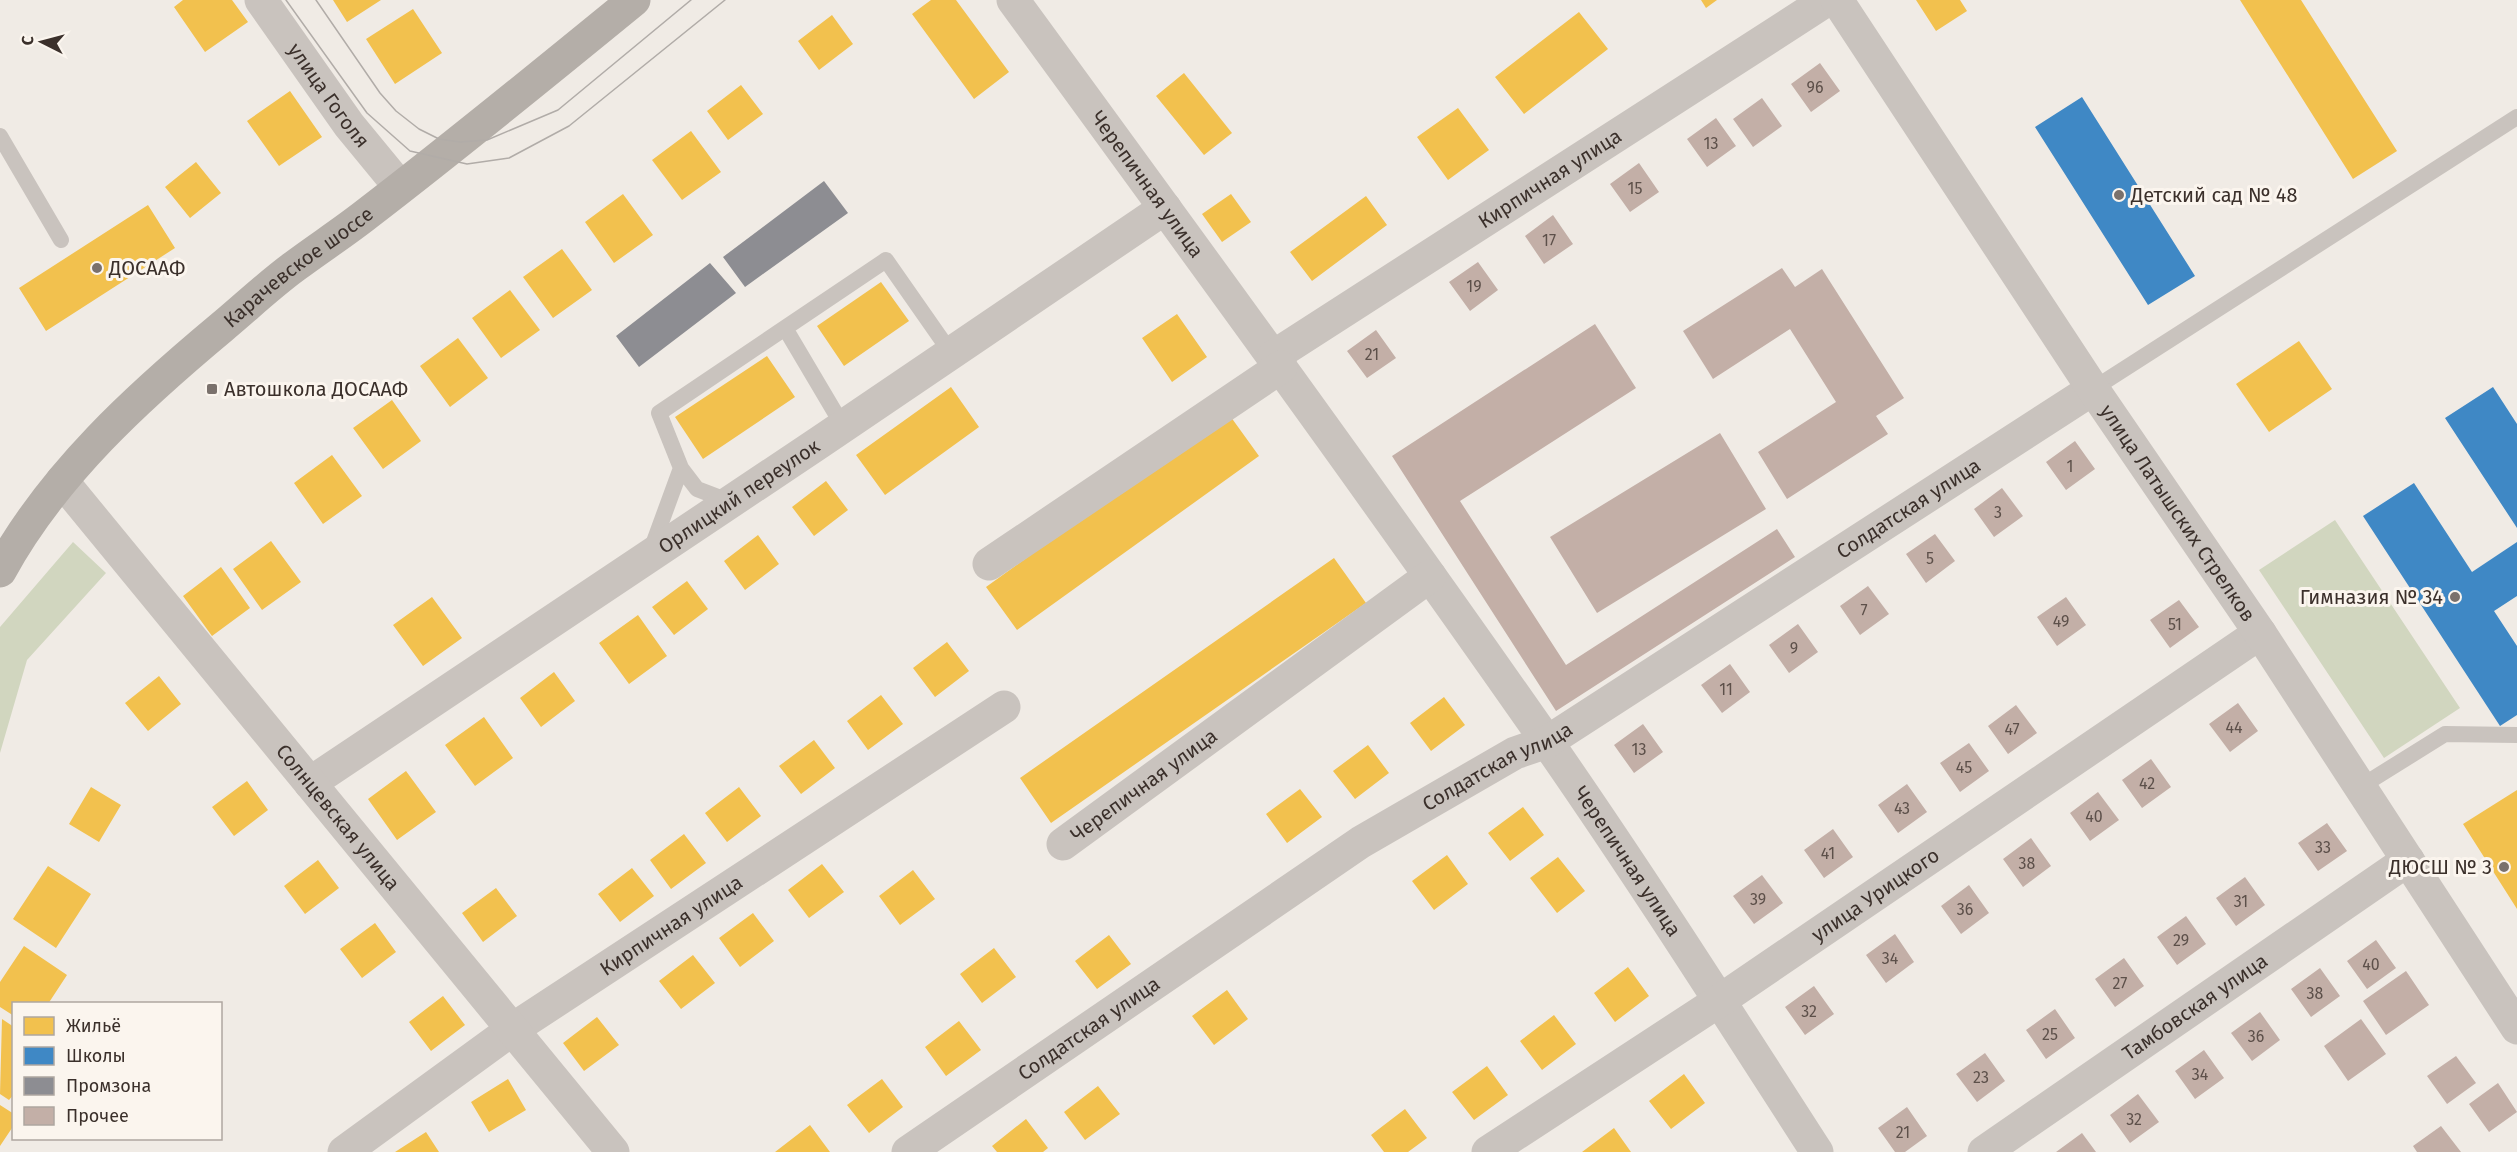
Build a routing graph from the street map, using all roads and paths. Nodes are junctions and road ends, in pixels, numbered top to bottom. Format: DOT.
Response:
graph roads {
  1 [pos="261,0"];
  2 [pos="634,0"];
  3 [pos="1013,0"];
  4 [pos="1827,0"];
  5 [pos="1837,0"];
  6 [pos="2517,117"];
  7 [pos="0,136"];
  8 [pos="400,187"];
  9 [pos="1165,208"];
  10 [pos="61,240"];
  11 [pos="785,328"];
  12 [pos="951,353"];
  13 [pos="1277,362"];
  14 [pos="2092,390"];
  15 [pos="843,426"];
  16 [pos="681,468"];
  17 [pos="62,481"];
  18 [pos="731,502"];
  19 [pos="648,557"];
  20 [pos="989,564"];
  21 [pos="0,571"];
  22 [pos="1430,576"];
  23 [pos="2260,633"];
  24 [pos="1004,707"];
  25 [pos="2517,735"];
  26 [pos="1547,742"];
  27 [pos="310,783"];
  28 [pos="2360,787"];
  29 [pos="1063,844"];
  30 [pos="2408,860"];
  31 [pos="1719,1000"];
  32 [pos="2517,1028"];
  33 [pos="513,1029"];
  34 [pos="344,1152"];
  35 [pos="614,1152"];
  36 [pos="908,1152"];
  37 [pos="1488,1152"];
  38 [pos="1817,1152"];
  39 [pos="1984,1152"];
  1 -- 8 [label="street, улица Гоголя"];
  2 -- 8 [label="highway, Карачевское шоссе"];
  3 -- 9 [label="street, Черепичная улица"];
  4 -- 13 [label="street, Кирпичная улица"];
  5 -- 14 [label="street, улица Латышских Стрелков"];
  6 -- 14 [label="lane"];
  7 -- 10 [label="lane"];
  8 -- 17 [label="highway, Карачевское шоссе"];
  9 -- 12 [label="street, Орлицкий переулок"];
  9 -- 13 [label="street, Черепичная улица"];
  11 -- 12 [label="lane"];
  11 -- 15 [label="lane"];
  11 -- 16 [label="lane"];
  12 -- 15 [label="street, Орлицкий переулок"];
  13 -- 20 [label="street"];
  13 -- 22 [label="street, Черепичная улица"];
  14 -- 23 [label="street, улица Латышских Стрелков"];
  14 -- 26 [label="street, Солдатская улица"];
  15 -- 18 [label="street, Орлицкий переулок"];
  16 -- 18 [label="lane"];
  16 -- 19 [label="lane"];
  17 -- 21 [label="highway, Карачевское шоссе"];
  17 -- 27 [label="street, Солнцевская улица"];
  18 -- 19 [label="street, Орлицкий переулок"];
  19 -- 27 [label="street, Орлицкий переулок"];
  22 -- 26 [label="street, Черепичная улица"];
  22 -- 29 [label="street, Черепичная улица"];
  23 -- 28 [label="street, улица Латышских Стрелков"];
  23 -- 31 [label="street, улица Урицкого"];
  24 -- 33 [label="street, Кирпичная улица"];
  25 -- 28 [label="lane"];
  26 -- 31 [label="street, Черепичная улица"];
  26 -- 36 [label="street, Солдатская улица"];
  27 -- 33 [label="street, Солнцевская улица"];
  28 -- 30 [label="street, улица Латышских Стрелков"];
  30 -- 32 [label="street, улица Латышских Стрелков"];
  30 -- 39 [label="street, Тамбовская улица"];
  31 -- 37 [label="street, улица Урицкого"];
  31 -- 38 [label="street, Черепичная улица"];
  33 -- 34 [label="street, Кирпичная улица"];
  33 -- 35 [label="street, Солнцевская улица"];
}
